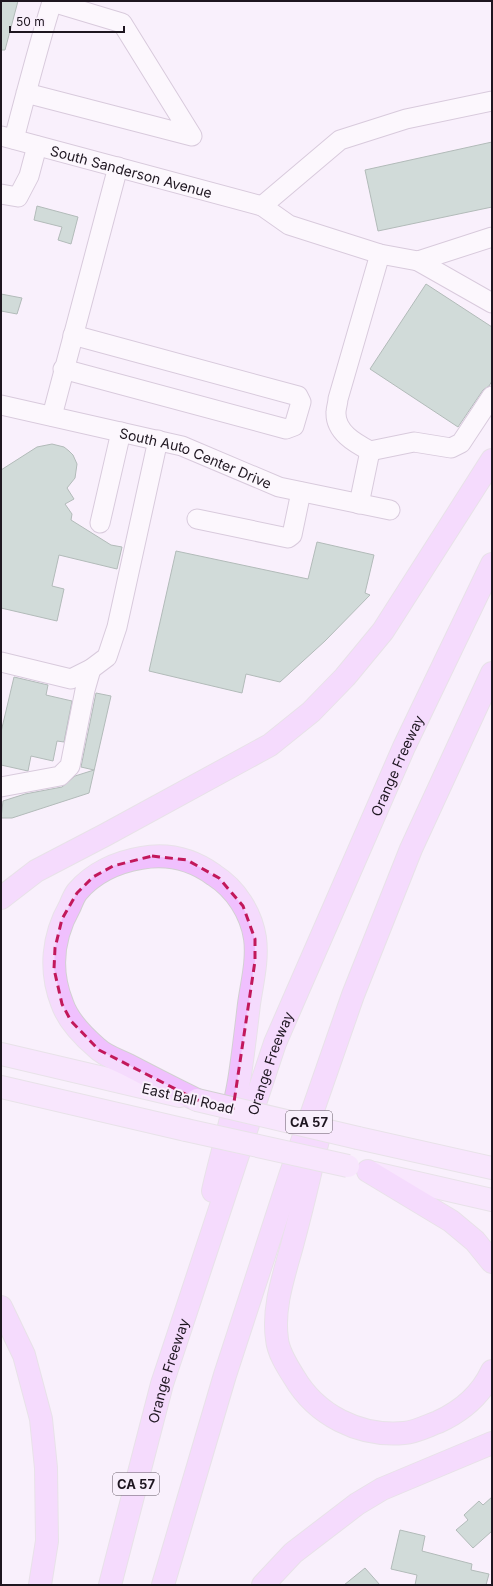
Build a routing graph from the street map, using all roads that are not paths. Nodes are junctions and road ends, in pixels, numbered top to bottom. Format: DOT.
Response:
graph roads {
  1 [pos="52,1"];
  2 [pos="26,93"];
  3 [pos="492,101"];
  4 [pos="7,138"];
  5 [pos="37,146"];
  6 [pos="118,168"];
  7 [pos="1,194"];
  8 [pos="262,206"];
  9 [pos="492,237"];
  10 [pos="380,254"];
  11 [pos="418,261"];
  12 [pos="492,303"];
  13 [pos="73,335"];
  14 [pos="64,369"];
  15 [pos="492,396"];
  16 [pos="1,405"];
  17 [pos="52,416"];
  18 [pos="121,432"];
  19 [pos="158,440"];
  20 [pos="370,451"];
  21 [pos="492,460"];
  22 [pos="301,492"];
  23 [pos="359,504"];
  24 [pos="390,510"];
  25 [pos="197,520"];
  26 [pos="100,522"];
  27 [pos="492,564"];
  28 [pos="1,662"];
  29 [pos="91,669"];
  30 [pos="492,673"];
  31 [pos="1,787"];
  32 [pos="1,898"];
  33 [pos="353,995"];
  34 [pos="1,1054"];
  35 [pos="1,1087"];
  36 [pos="197,1100"];
  37 [pos="492,1168"];
  38 [pos="368,1171"];
  39 [pos="492,1200"];
  40 [pos="492,1262"];
  41 [pos="1,1307"];
  42 [pos="492,1371"];
  43 [pos="162,1384"];
  44 [pos="492,1443"];
  45 [pos="40,1585"];
  46 [pos="110,1585"];
  47 [pos="163,1585"];
  48 [pos="263,1585"];
  1 -- 2 [label="street"];
  1 -- 2 [label="street"];
  2 -- 4 [label="street"];
  3 -- 8 [label="street"];
  4 -- 5 [label="street, South Sanderson Avenue"];
  5 -- 6 [label="street, South Sanderson Avenue"];
  5 -- 7 [label="street"];
  6 -- 8 [label="street, South Sanderson Avenue"];
  6 -- 13 [label="street"];
  8 -- 10 [label="street"];
  9 -- 11 [label="street"];
  10 -- 11 [label="street"];
  10 -- 20 [label="street"];
  11 -- 12 [label="street"];
  13 -- 14 [label="street"];
  13 -- 14 [label="street"];
  14 -- 17 [label="street"];
  15 -- 20 [label="street"];
  16 -- 17 [label="street, South Auto Center Drive"];
  17 -- 18 [label="street, South Auto Center Drive"];
  18 -- 19 [label="street, South Auto Center Drive"];
  18 -- 26 [label="street"];
  19 -- 22 [label="street, South Auto Center Drive"];
  19 -- 29 [label="street"];
  20 -- 23 [label="street"];
  21 -- 32 [label="highway"];
  22 -- 23 [label="street, South Auto Center Drive"];
  22 -- 25 [label="street"];
  23 -- 24 [label="street, South Auto Center Drive"];
  27 -- 43 [label="highway, Orange Freeway / CA 57"];
  28 -- 29 [label="street"];
  29 -- 31 [label="street"];
  30 -- 33 [label="highway, CA 57"];
  33 -- 42 [label="highway"];
  33 -- 47 [label="highway, CA 57"];
  34 -- 36 [label="main road, East Ball Road"];
  35 -- 38 [label="main road, bridge"];
  36 -- 37 [label="main road, East Ball Road, bridge"];
  36 -- 43 [label="highway"];
  38 -- 39 [label="main road"];
  38 -- 40 [label="highway"];
  41 -- 45 [label="highway"];
  43 -- 46 [label="highway, Orange Freeway / CA 57"];
  44 -- 48 [label="highway"];
}
